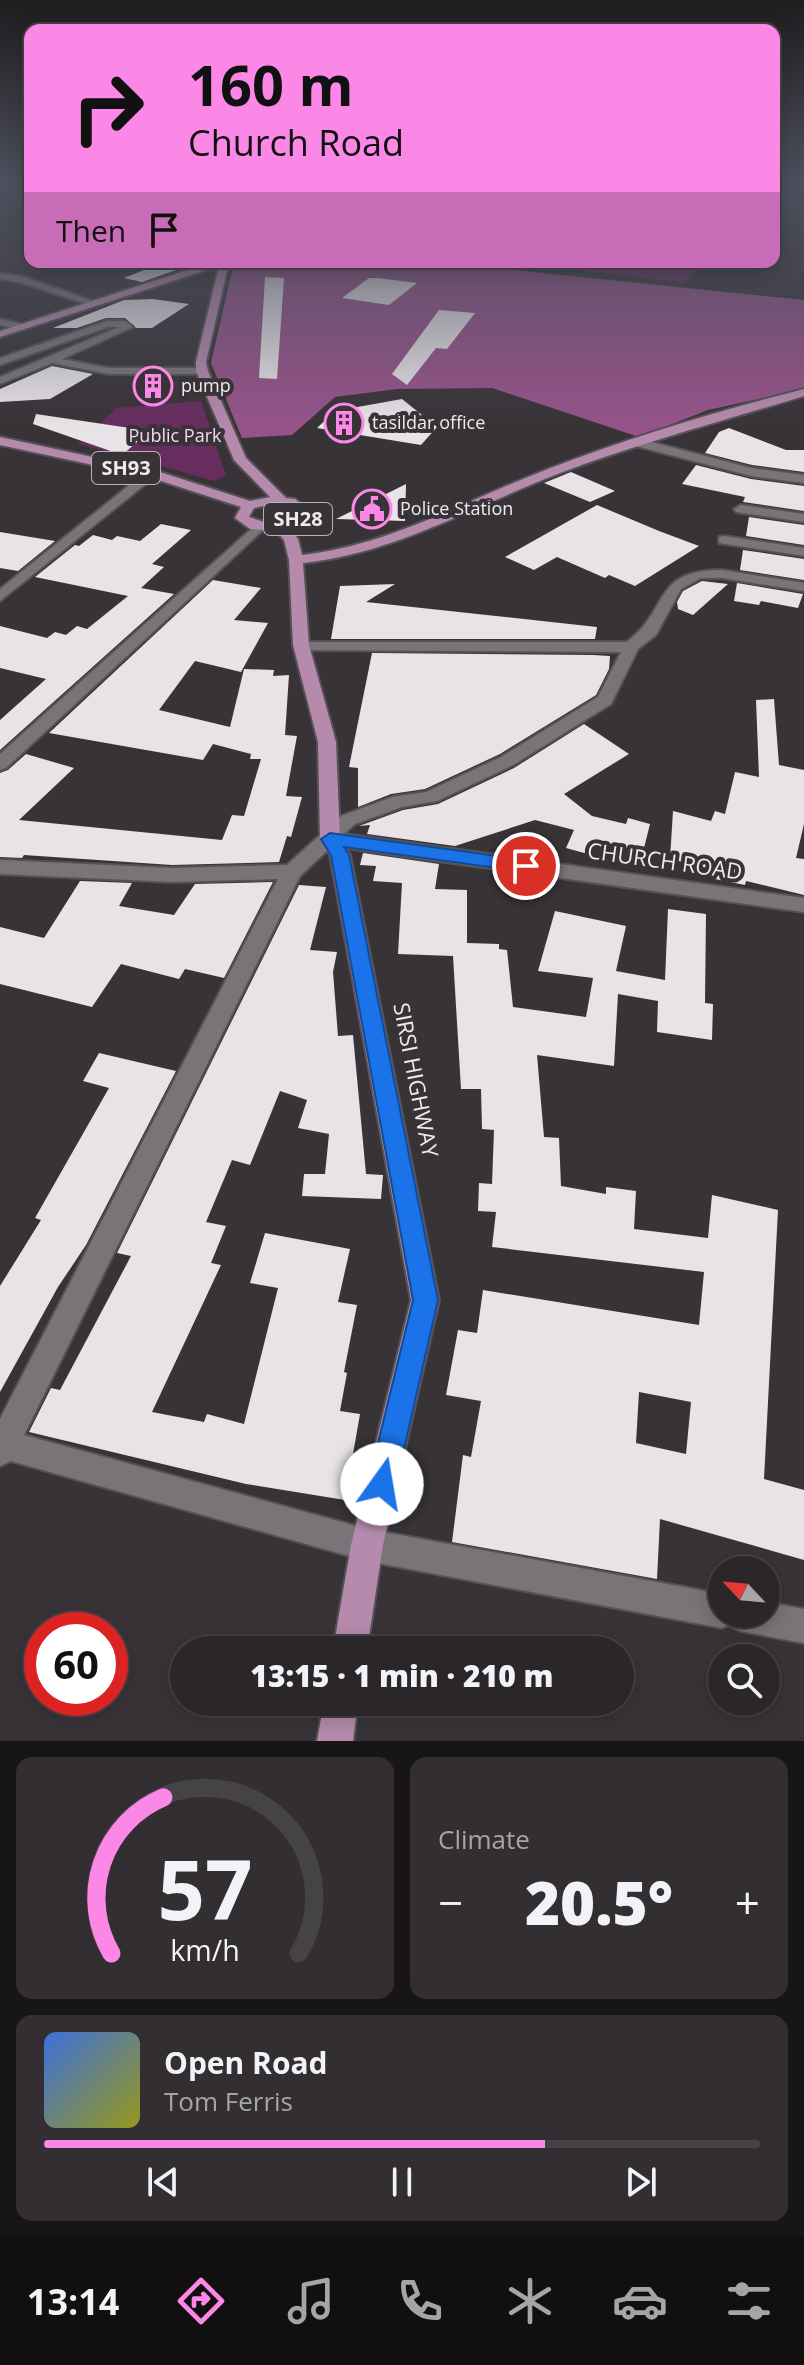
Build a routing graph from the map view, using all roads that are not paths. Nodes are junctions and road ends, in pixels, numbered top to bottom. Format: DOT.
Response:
graph roads {
  1 [pos="204,268"];
  2 [pos="221,268"];
  3 [pos="0,276"];
  4 [pos="96,304"];
  5 [pos="0,322"];
  6 [pos="22,327"];
  7 [pos="0,334"];
  8 [pos="52,360"];
  9 [pos="0,362"];
  10 [pos="202,371"];
  11 [pos="0,381"];
  12 [pos="804,392"];
  13 [pos="0,441"];
  14 [pos="640,443"];
  15 [pos="0,449"];
  16 [pos="148,478"];
  17 [pos="804,479"];
  18 [pos="282,501"];
  19 [pos="245,509"];
  20 [pos="741,509"];
  21 [pos="804,518"];
  22 [pos="268,527"];
  23 [pos="724,540"];
  24 [pos="804,552"];
  25 [pos="296,560"];
  26 [pos="804,587"];
  27 [pos="0,596"];
  28 [pos="301,645"];
  29 [pos="631,647"];
  30 [pos="0,764"];
  31 [pos="330,839"];
  32 [pos="0,867"];
  33 [pos="292,872"];
  34 [pos="804,905"];
  35 [pos="1,1446"];
  36 [pos="367,1545"];
  37 [pos="708,1608"];
  38 [pos="780,1622"];
  39 [pos="804,1626"];
  40 [pos="352,1636"];
  41 [pos="339,1716"];
  42 [pos="335,1741"];
  1 -- 4 [label="main road"];
  2 -- 10 [label="main road"];
  3 -- 4 [label="street"];
  4 -- 6 [label="main road"];
  5 -- 6 [label="street"];
  6 -- 7 [label="main road"];
  8 -- 9 [label="street"];
  8 -- 10 [label="street"];
  8 -- 11 [label="street"];
  10 -- 18 [label="main road, SH28"];
  12 -- 14 [label="main road"];
  13 -- 16 [label="main road, SH93"];
  14 -- 17 [label="street"];
  14 -- 25 [label="main road"];
  15 -- 16 [label="main road, SH93"];
  16 -- 19 [label="main road, SH93"];
  16 -- 27 [label="street"];
  18 -- 19 [label="main road, SH28"];
  18 -- 22 [label="main road, SH28"];
  19 -- 22 [label="main road, SH28"];
  20 -- 21 [label="street"];
  22 -- 25 [label="main road, SIRSI HIGHWAY"];
  22 -- 30 [label="street"];
  23 -- 24 [label="street"];
  25 -- 28 [label="main road, SIRSI HIGHWAY"];
  26 -- 29 [label="street"];
  28 -- 29 [label="street"];
  28 -- 31 [label="main road, SIRSI HIGHWAY"];
  29 -- 31 [label="street"];
  31 -- 33 [label="street"];
  31 -- 34 [label="street, CHURCH ROAD"];
  31 -- 36 [label="main road, SIRSI HIGHWAY"];
  32 -- 33 [label="street"];
  33 -- 35 [label="street"];
  35 -- 36 [label="street"];
  36 -- 37 [label="street"];
  36 -- 40 [label="main road, SIRSI HIGHWAY"];
  38 -- 39 [label="street"];
  41 -- 42 [label="main road"];
}
